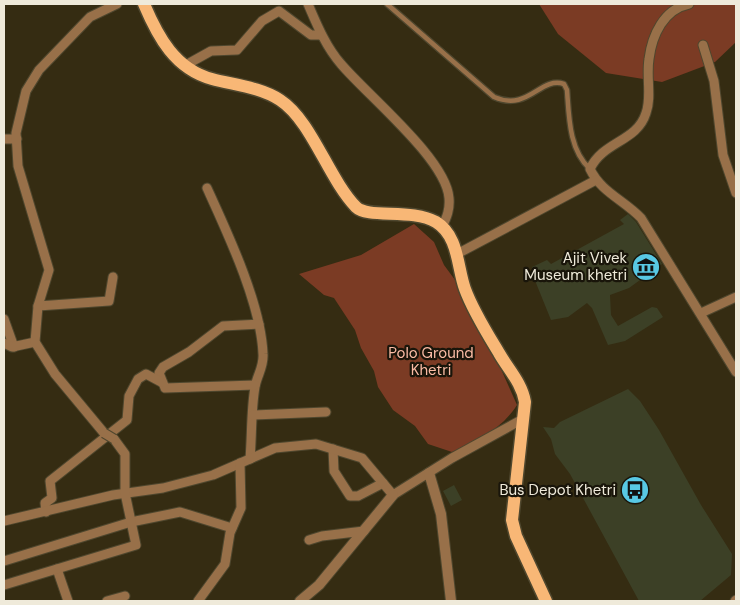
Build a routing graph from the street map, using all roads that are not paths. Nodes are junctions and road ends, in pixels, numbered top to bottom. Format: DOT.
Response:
graph roads {
  1 [pos="115,4"];
  2 [pos="144,4"];
  3 [pos="308,4"];
  4 [pos="387,4"];
  5 [pos="688,4"];
  6 [pos="321,35"];
  7 [pos="703,45"];
  8 [pos="184,66"];
  9 [pos="4,139"];
  10 [pos="17,139"];
  11 [pos="590,169"];
  12 [pos="596,180"];
  13 [pos="207,188"];
  14 [pos="736,193"];
  15 [pos="442,227"];
  16 [pos="458,254"];
  17 [pos="113,277"];
  18 [pos="736,297"];
  19 [pos="38,306"];
  20 [pos="701,313"];
  21 [pos="4,319"];
  22 [pos="259,324"];
  23 [pos="35,342"];
  24 [pos="4,343"];
  25 [pos="14,347"];
  26 [pos="736,372"];
  27 [pos="161,382"];
  28 [pos="255,385"];
  29 [pos="326,412"];
  30 [pos="253,415"];
  31 [pos="523,419"];
  32 [pos="333,449"];
  33 [pos="250,459"];
  34 [pos="240,463"];
  35 [pos="429,473"];
  36 [pos="383,483"];
  37 [pos="124,493"];
  38 [pos="393,495"];
  39 [pos="46,512"];
  40 [pos="4,521"];
  41 [pos="131,522"];
  42 [pos="232,528"];
  43 [pos="364,531"];
  44 [pos="309,540"];
  45 [pos="4,562"];
  46 [pos="57,569"];
  47 [pos="4,585"];
  48 [pos="125,596"];
  49 [pos="68,601"];
  50 [pos="107,601"];
  51 [pos="198,601"];
  52 [pos="300,601"];
  53 [pos="451,601"];
  54 [pos="546,601"];
  1 -- 10 [label="street"];
  2 -- 8 [label="main road"];
  3 -- 6 [label="street"];
  4 -- 11 [label="lane"];
  5 -- 11 [label="street"];
  6 -- 8 [label="street"];
  6 -- 15 [label="street"];
  7 -- 14 [label="street"];
  8 -- 15 [label="main road"];
  9 -- 10 [label="street"];
  10 -- 19 [label="street"];
  11 -- 12 [label="street"];
  12 -- 16 [label="street"];
  12 -- 20 [label="street"];
  13 -- 22 [label="street"];
  15 -- 16 [label="main road"];
  16 -- 31 [label="main road"];
  17 -- 19 [label="street"];
  18 -- 20 [label="street"];
  19 -- 23 [label="street"];
  20 -- 26 [label="street"];
  21 -- 25 [label="street"];
  22 -- 27 [label="street"];
  22 -- 28 [label="street"];
  23 -- 25 [label="street"];
  23 -- 37 [label="street, bridge"];
  24 -- 25 [label="street"];
  27 -- 28 [label="street"];
  27 -- 39 [label="street"];
  28 -- 30 [label="street"];
  29 -- 30 [label="street"];
  30 -- 33 [label="street"];
  31 -- 35 [label="street"];
  31 -- 54 [label="main road"];
  32 -- 33 [label="street"];
  32 -- 36 [label="street"];
  32 -- 36 [label="street"];
  33 -- 34 [label="street"];
  34 -- 37 [label="street"];
  34 -- 42 [label="street"];
  35 -- 38 [label="street"];
  35 -- 53 [label="street"];
  36 -- 38 [label="street"];
  37 -- 39 [label="street"];
  37 -- 41 [label="street"];
  38 -- 43 [label="street"];
  39 -- 40 [label="street"];
  41 -- 42 [label="street"];
  41 -- 45 [label="street"];
  41 -- 46 [label="street"];
  42 -- 51 [label="street"];
  43 -- 44 [label="street"];
  43 -- 52 [label="street"];
  46 -- 47 [label="street"];
  46 -- 49 [label="street"];
  48 -- 50 [label="street"];
}
